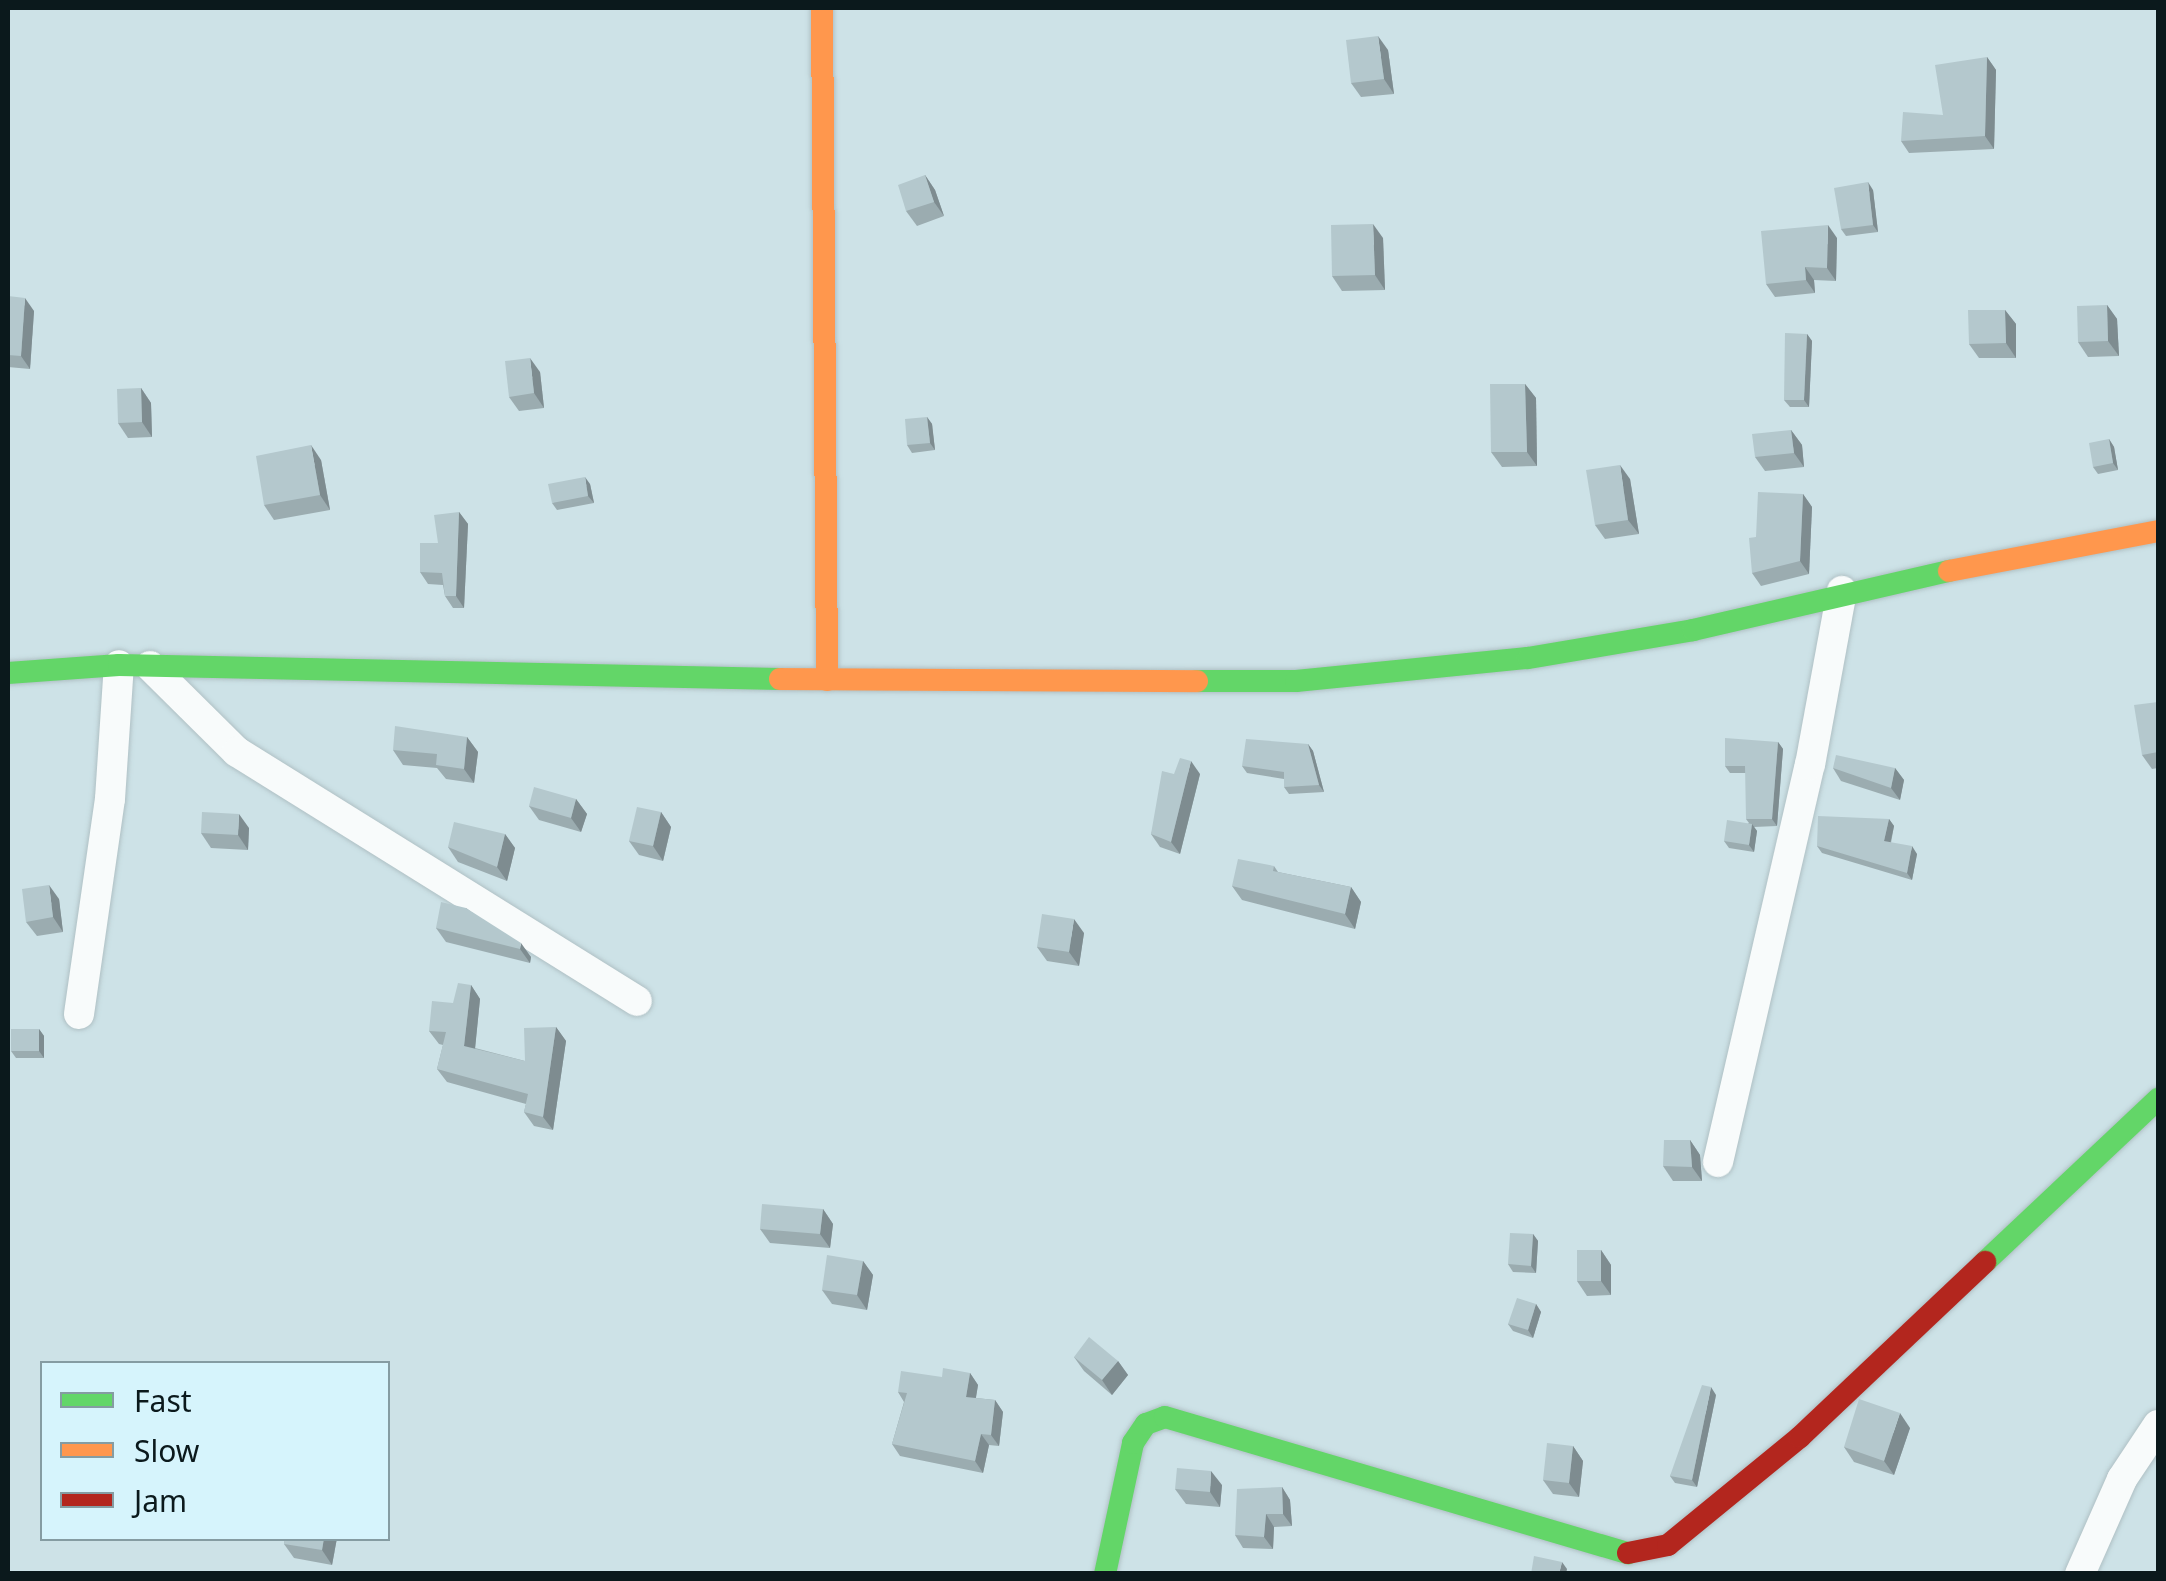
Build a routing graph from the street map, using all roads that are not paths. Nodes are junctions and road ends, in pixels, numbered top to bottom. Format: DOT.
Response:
graph roads {
  1 [pos="822,8"];
  2 [pos="2158,532"];
  3 [pos="1842,591"];
  4 [pos="119,666"];
  5 [pos="150,666"];
  6 [pos="8,673"];
  7 [pos="826,680"];
  8 [pos="638,1002"];
  9 [pos="79,1014"];
  10 [pos="2158,1099"];
  11 [pos="1718,1162"];
  12 [pos="2158,1425"];
  13 [pos="1106,1574"];
  14 [pos="2080,1574"];
  1 -- 7 [label="street"];
  2 -- 3 [label="street"];
  3 -- 7 [label="street"];
  3 -- 11 [label="street"];
  4 -- 5 [label="street"];
  4 -- 6 [label="street"];
  4 -- 9 [label="street"];
  5 -- 7 [label="street"];
  5 -- 8 [label="street"];
  10 -- 13 [label="street"];
  12 -- 14 [label="street"];
}
